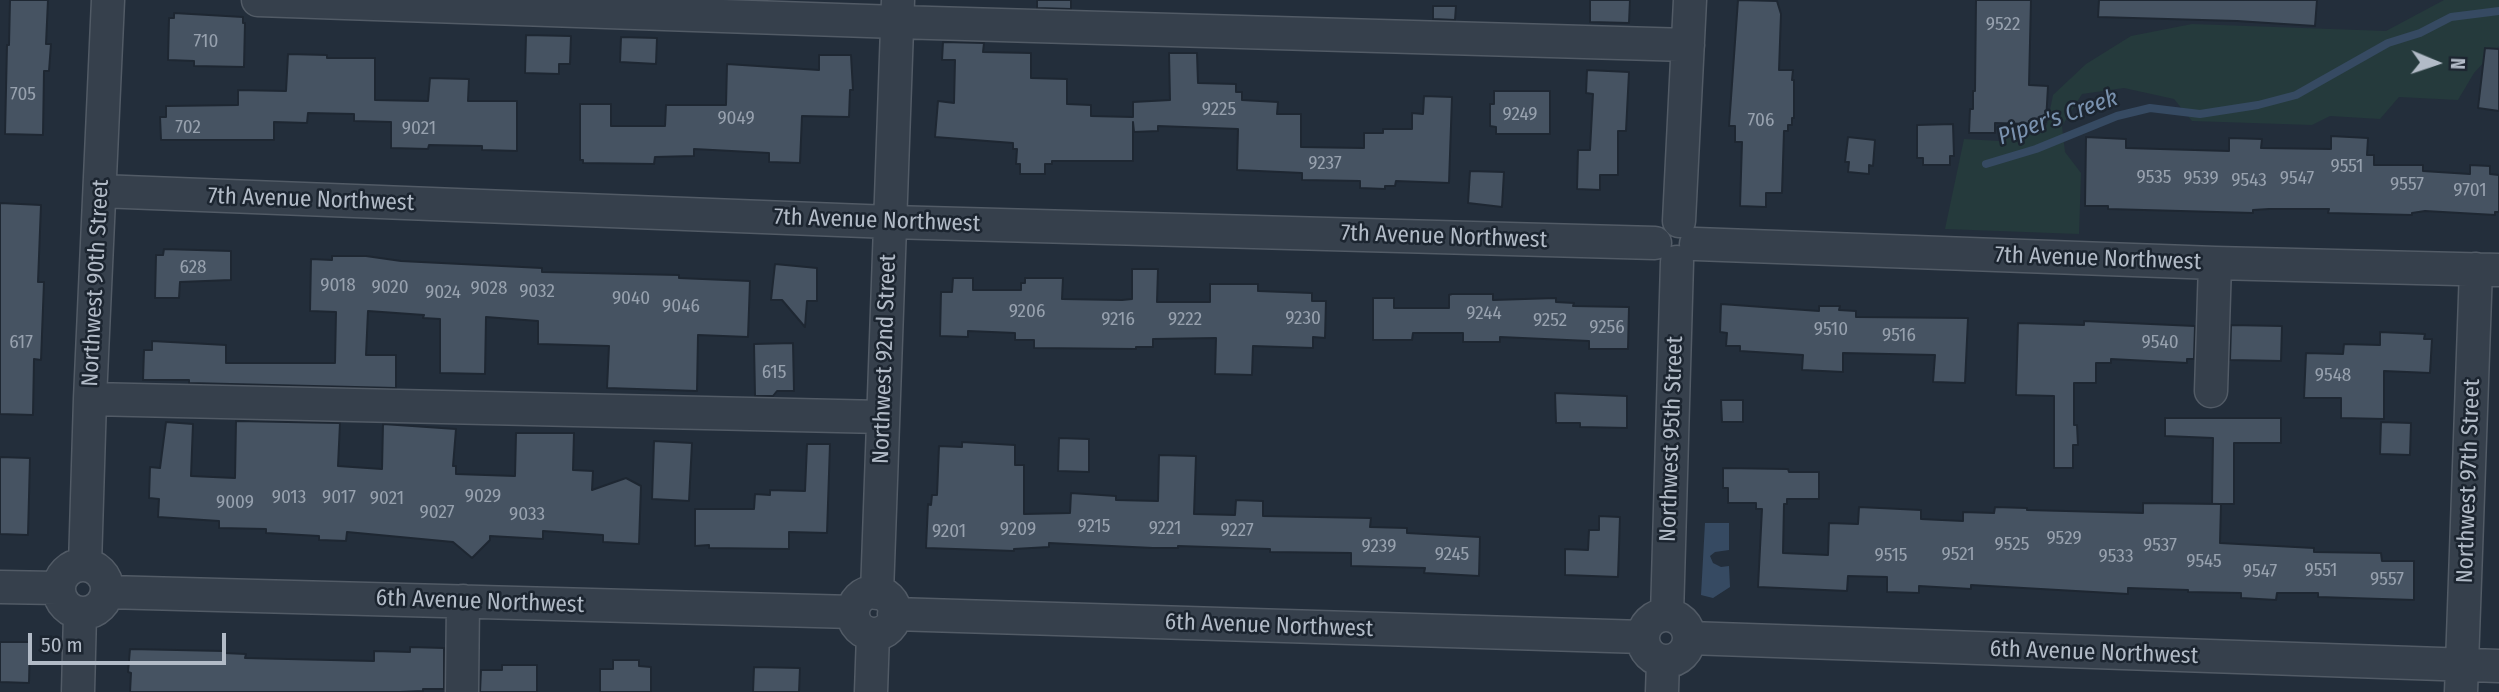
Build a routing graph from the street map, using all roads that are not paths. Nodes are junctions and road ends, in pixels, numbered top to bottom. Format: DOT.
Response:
graph roads {
  1 [pos="108,0"];
  2 [pos="258,0"];
  3 [pos="1690,0"];
  4 [pos="898,11"];
  5 [pos="1688,45"];
  6 [pos="100,191"];
  7 [pos="890,222"];
  8 [pos="1677,242"];
  9 [pos="2215,263"];
  10 [pos="2488,269"];
  11 [pos="2211,391"];
  12 [pos="90,399"];
  13 [pos="882,417"];
  14 [pos="85,565"];
  15 [pos="0,587"];
  16 [pos="58,588"];
  17 [pos="107,592"];
  18 [pos="463,601"];
  19 [pos="874,613"];
  20 [pos="80,614"];
  21 [pos="1667,615"];
  22 [pos="1643,637"];
  23 [pos="1689,638"];
  24 [pos="1663,661"];
  25 [pos="2499,666"];
  26 [pos="2462,679"];
  27 [pos="78,692"];
  28 [pos="462,692"];
  29 [pos="872,692"];
  30 [pos="1662,692"];
  1 -- 6 [label="street, Northwest 90th Street"];
  2 -- 4 [label="street"];
  3 -- 5 [label="street, Northwest 95th Street"];
  4 -- 5 [label="street"];
  4 -- 7 [label="street, Northwest 92nd Street"];
  5 -- 8 [label="street, Northwest 95th Street"];
  6 -- 7 [label="street, 7th Avenue Northwest"];
  6 -- 12 [label="street, Northwest 90th Street"];
  7 -- 8 [label="street, 7th Avenue Northwest"];
  7 -- 13 [label="street, Northwest 92nd Street"];
  8 -- 9 [label="street, 7th Avenue Northwest"];
  8 -- 21 [label="street, Northwest 95th Street"];
  9 -- 10 [label="street, 7th Avenue Northwest"];
  9 -- 11 [label="street"];
  10 -- 26 [label="street, Northwest 97th Street"];
  12 -- 13 [label="street"];
  12 -- 14 [label="street, Northwest 90th Street"];
  13 -- 19 [label="street, Northwest 92nd Street"];
  14 -- 16 [label="street"];
  14 -- 17 [label="street"];
  15 -- 16 [label="street"];
  16 -- 20 [label="street"];
  17 -- 18 [label="street, 6th Avenue Northwest"];
  17 -- 20 [label="street"];
  18 -- 19 [label="street, 6th Avenue Northwest"];
  18 -- 28 [label="street"];
  19 -- 22 [label="street, 6th Avenue Northwest"];
  19 -- 29 [label="street, Northwest 92nd Street"];
  20 -- 27 [label="street"];
  21 -- 22 [label="street"];
  21 -- 23 [label="street"];
  22 -- 24 [label="street"];
  23 -- 24 [label="street"];
  23 -- 26 [label="street, 6th Avenue Northwest"];
  24 -- 30 [label="street"];
  25 -- 26 [label="street, 6th Avenue Northwest"];
}
